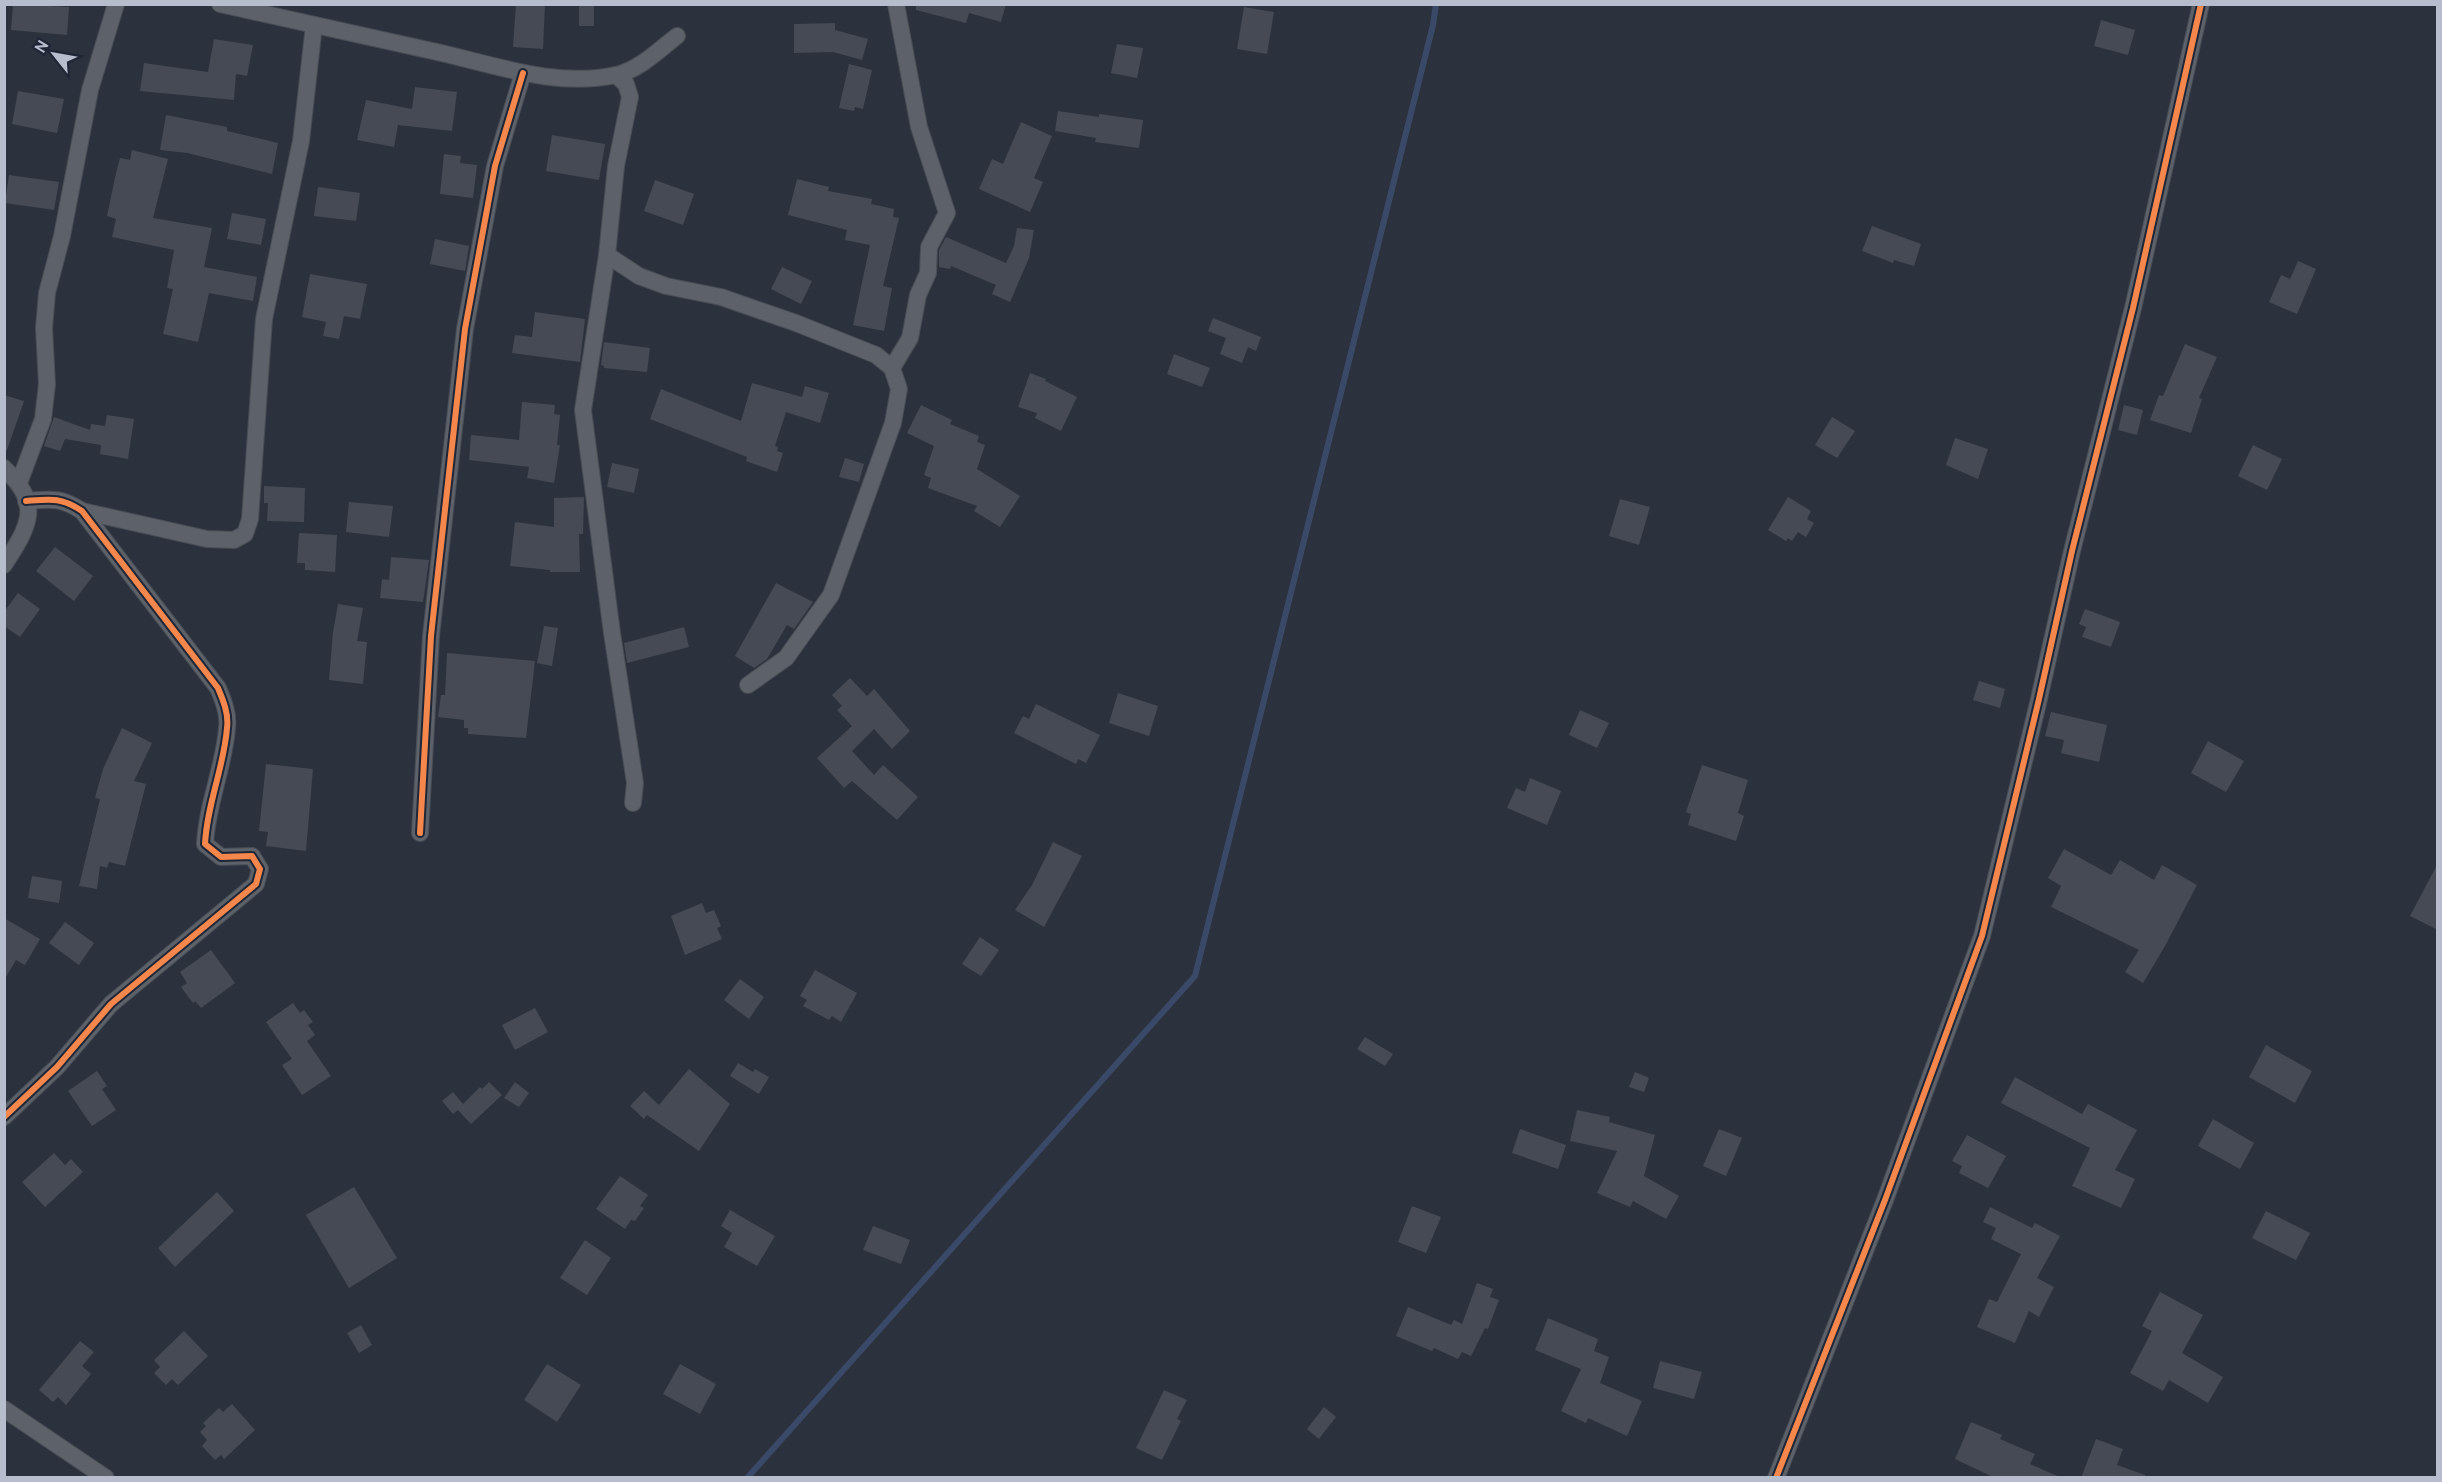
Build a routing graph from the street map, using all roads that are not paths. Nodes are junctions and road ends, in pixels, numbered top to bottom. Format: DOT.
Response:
graph roads {
  1 [pos="116,4"];
  2 [pos="220,4"];
  3 [pos="896,4"];
  4 [pos="2201,4"];
  5 [pos="314,24"];
  6 [pos="677,36"];
  7 [pos="523,73"];
  8 [pos="616,75"];
  9 [pos="607,255"];
  10 [pos="892,368"];
  11 [pos="4,468"];
  12 [pos="20,483"];
  13 [pos="27,501"];
  14 [pos="82,511"];
  15 [pos="4,565"];
  16 [pos="748,685"];
  17 [pos="633,803"];
  18 [pos="420,833"];
  19 [pos="4,1117"];
  20 [pos="4,1408"];
  21 [pos="106,1478"];
  22 [pos="1776,1478"];
  1 -- 12 [label="street"];
  2 -- 5 [label="street"];
  3 -- 10 [label="street"];
  4 -- 22 [label="street"];
  5 -- 7 [label="street"];
  5 -- 14 [label="street"];
  6 -- 8 [label="street"];
  7 -- 8 [label="street"];
  7 -- 18 [label="street"];
  8 -- 9 [label="street"];
  9 -- 10 [label="street"];
  9 -- 17 [label="street"];
  10 -- 16 [label="street"];
  11 -- 12 [label="street"];
  12 -- 13 [label="street"];
  13 -- 14 [label="street"];
  13 -- 15 [label="street"];
  14 -- 19 [label="street"];
  20 -- 21 [label="street"];
}
